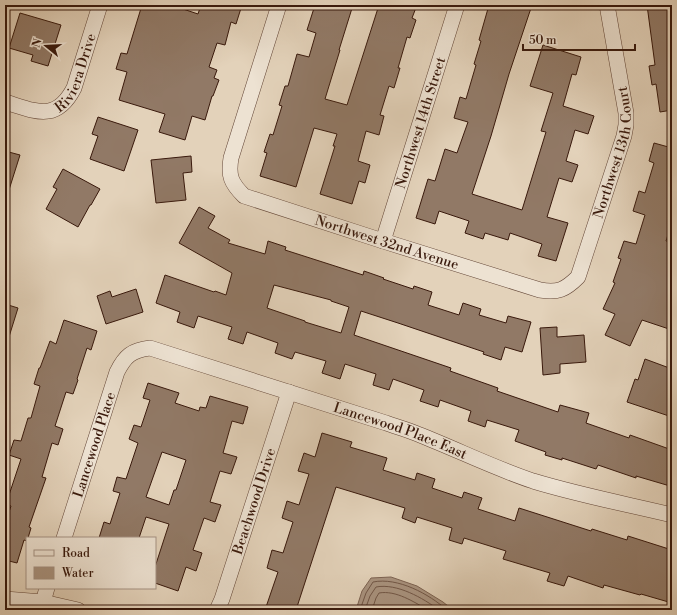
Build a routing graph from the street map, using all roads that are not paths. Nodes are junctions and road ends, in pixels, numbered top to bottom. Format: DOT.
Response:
graph roads {
  1 [pos="100,5"];
  2 [pos="279,5"];
  3 [pos="457,5"];
  4 [pos="607,5"];
  5 [pos="5,102"];
  6 [pos="383,241"];
  7 [pos="561,290"];
  8 [pos="130,354"];
  9 [pos="289,392"];
  10 [pos="672,515"];
  11 [pos="64,537"];
  12 [pos="45,595"];
  13 [pos="5,599"];
  14 [pos="78,610"];
  15 [pos="217,610"];
  1 -- 5 [label="street, Riviera Drive"];
  2 -- 6 [label="street, Northwest 32nd Avenue"];
  3 -- 6 [label="street, Northwest 14th Street"];
  4 -- 7 [label="street, Northwest 13th Court"];
  6 -- 7 [label="street, Northwest 32nd Avenue"];
  8 -- 9 [label="street, Lancewood Place East"];
  8 -- 11 [label="street, Lancewood Place"];
  9 -- 10 [label="street, Lancewood Place East"];
  9 -- 15 [label="street, Beachwood Drive"];
  12 -- 13 [label="street"];
  12 -- 14 [label="street"];
}
